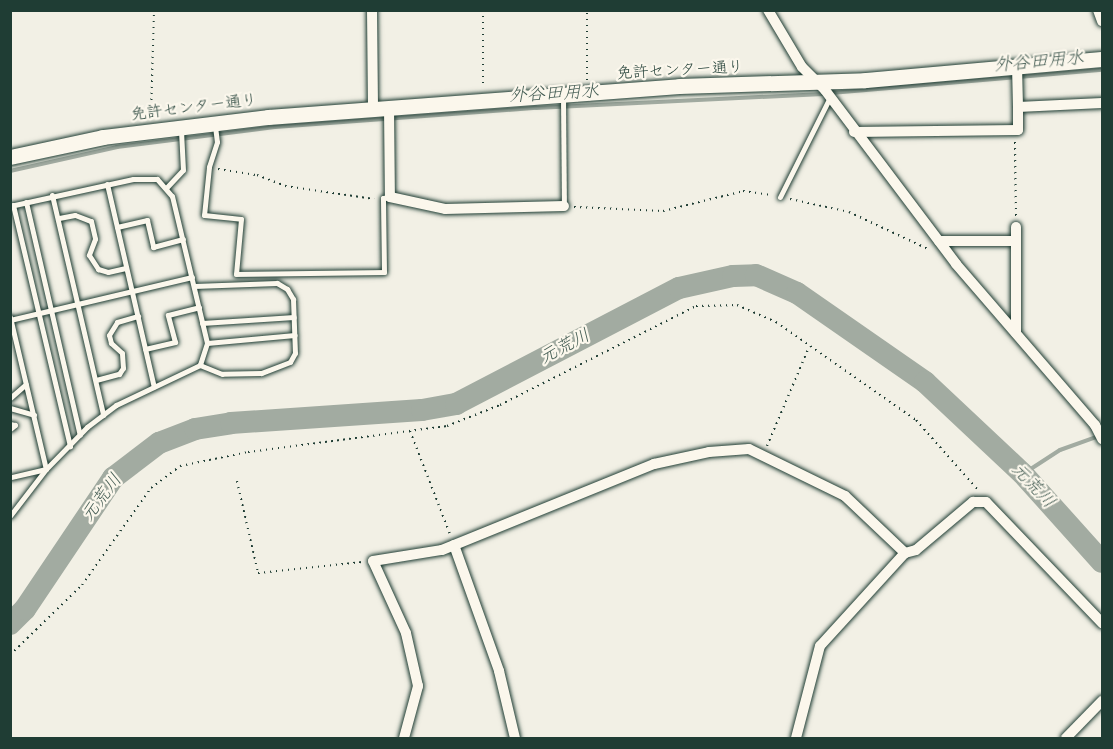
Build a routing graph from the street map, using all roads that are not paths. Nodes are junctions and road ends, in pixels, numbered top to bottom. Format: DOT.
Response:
graph roads {
  1 [pos="372,10"];
  2 [pos="768,10"];
  3 [pos="1098,10"];
  4 [pos="1102,21"];
  5 [pos="1102,59"];
  6 [pos="1017,66"];
  7 [pos="815,83"];
  8 [pos="563,94"];
  9 [pos="829,99"];
  10 [pos="1102,104"];
  11 [pos="1018,107"];
  12 [pos="373,108"];
  13 [pos="389,108"];
  14 [pos="215,123"];
  15 [pos="180,126"];
  16 [pos="854,132"];
  17 [pos="10,156"];
  18 [pos="107,184"];
  19 [pos="167,187"];
  20 [pos="52,195"];
  21 [pos="780,196"];
  22 [pos="387,198"];
  23 [pos="26,202"];
  24 [pos="12,205"];
  25 [pos="564,206"];
  26 [pos="59,218"];
  27 [pos="117,227"];
  28 [pos="1016,227"];
  29 [pos="183,239"];
  30 [pos="939,241"];
  31 [pos="1016,241"];
  32 [pos="126,268"];
  33 [pos="192,277"];
  34 [pos="194,286"];
  35 [pos="132,291"];
  36 [pos="78,304"];
  37 [pos="198,307"];
  38 [pos="51,310"];
  39 [pos="38,313"];
  40 [pos="138,316"];
  41 [pos="294,317"];
  42 [pos="11,319"];
  43 [pos="202,323"];
  44 [pos="1016,333"];
  45 [pos="295,335"];
  46 [pos="207,343"];
  47 [pos="145,349"];
  48 [pos="200,365"];
  49 [pos="96,380"];
  50 [pos="26,384"];
  51 [pos="154,387"];
  52 [pos="10,398"];
  53 [pos="10,408"];
  54 [pos="34,415"];
  55 [pos="103,415"];
  56 [pos="10,423"];
  57 [pos="1099,424"];
  58 [pos="10,429"];
  59 [pos="80,435"];
  60 [pos="1102,439"];
  61 [pos="70,446"];
  62 [pos="46,469"];
  63 [pos="10,477"];
  64 [pos="10,516"];
  65 [pos="454,545"];
  66 [pos="905,553"];
  67 [pos="1102,623"];
  68 [pos="1102,701"];
  69 [pos="404,738"];
  70 [pos="515,738"];
  71 [pos="796,738"];
  72 [pos="1066,738"];
  1 -- 12 [label="street"];
  2 -- 7 [label="street"];
  3 -- 4 [label="street"];
  5 -- 6 [label="street, 免許センター通り"];
  6 -- 7 [label="street, 免許センター通り"];
  6 -- 11 [label="street"];
  7 -- 8 [label="street, 免許センター通り"];
  7 -- 9 [label="street"];
  8 -- 13 [label="street, 免許センター通り"];
  8 -- 25 [label="lane"];
  9 -- 16 [label="street"];
  9 -- 21 [label="lane"];
  10 -- 11 [label="street"];
  11 -- 16 [label="street"];
  12 -- 13 [label="street, 免許センター通り"];
  12 -- 14 [label="street, 免許センター通り"];
  13 -- 22 [label="street"];
  14 -- 15 [label="street, 免許センター通り"];
  14 -- 22 [label="lane"];
  15 -- 17 [label="street, 免許センター通り"];
  15 -- 19 [label="lane"];
  16 -- 30 [label="street"];
  18 -- 19 [label="lane"];
  18 -- 20 [label="lane"];
  18 -- 27 [label="lane"];
  19 -- 29 [label="lane"];
  20 -- 23 [label="lane"];
  20 -- 26 [label="lane"];
  22 -- 25 [label="street"];
  23 -- 24 [label="lane"];
  23 -- 38 [label="lane"];
  24 -- 39 [label="lane"];
  26 -- 32 [label="lane"];
  26 -- 36 [label="lane"];
  27 -- 29 [label="lane"];
  27 -- 32 [label="lane"];
  28 -- 31 [label="street"];
  29 -- 33 [label="lane"];
  30 -- 31 [label="street"];
  30 -- 44 [label="street"];
  31 -- 44 [label="street"];
  32 -- 35 [label="lane"];
  33 -- 34 [label="lane"];
  33 -- 35 [label="lane"];
  34 -- 37 [label="lane"];
  34 -- 41 [label="lane"];
  35 -- 36 [label="lane"];
  35 -- 40 [label="lane"];
  36 -- 38 [label="lane"];
  36 -- 49 [label="lane"];
  37 -- 43 [label="lane"];
  37 -- 47 [label="lane"];
  38 -- 39 [label="lane"];
  38 -- 59 [label="lane"];
  39 -- 42 [label="lane"];
  39 -- 61 [label="lane"];
  40 -- 47 [label="lane"];
  40 -- 49 [label="lane"];
  41 -- 43 [label="lane"];
  41 -- 45 [label="lane"];
  42 -- 50 [label="lane"];
  43 -- 46 [label="lane"];
  44 -- 57 [label="street"];
  45 -- 46 [label="lane"];
  45 -- 48 [label="lane"];
  46 -- 48 [label="lane"];
  47 -- 51 [label="lane"];
  48 -- 51 [label="lane"];
  49 -- 55 [label="lane"];
  50 -- 52 [label="lane"];
  50 -- 54 [label="lane"];
  51 -- 55 [label="lane"];
  53 -- 54 [label="lane"];
  54 -- 62 [label="lane"];
  55 -- 59 [label="lane"];
  56 -- 58 [label="lane"];
  57 -- 60 [label="street"];
  59 -- 61 [label="lane"];
  61 -- 62 [label="lane"];
  62 -- 63 [label="lane"];
  62 -- 64 [label="lane"];
  65 -- 66 [label="street"];
  65 -- 69 [label="street"];
  65 -- 70 [label="street"];
  66 -- 67 [label="street"];
  66 -- 71 [label="street"];
  68 -- 72 [label="street"];
}
